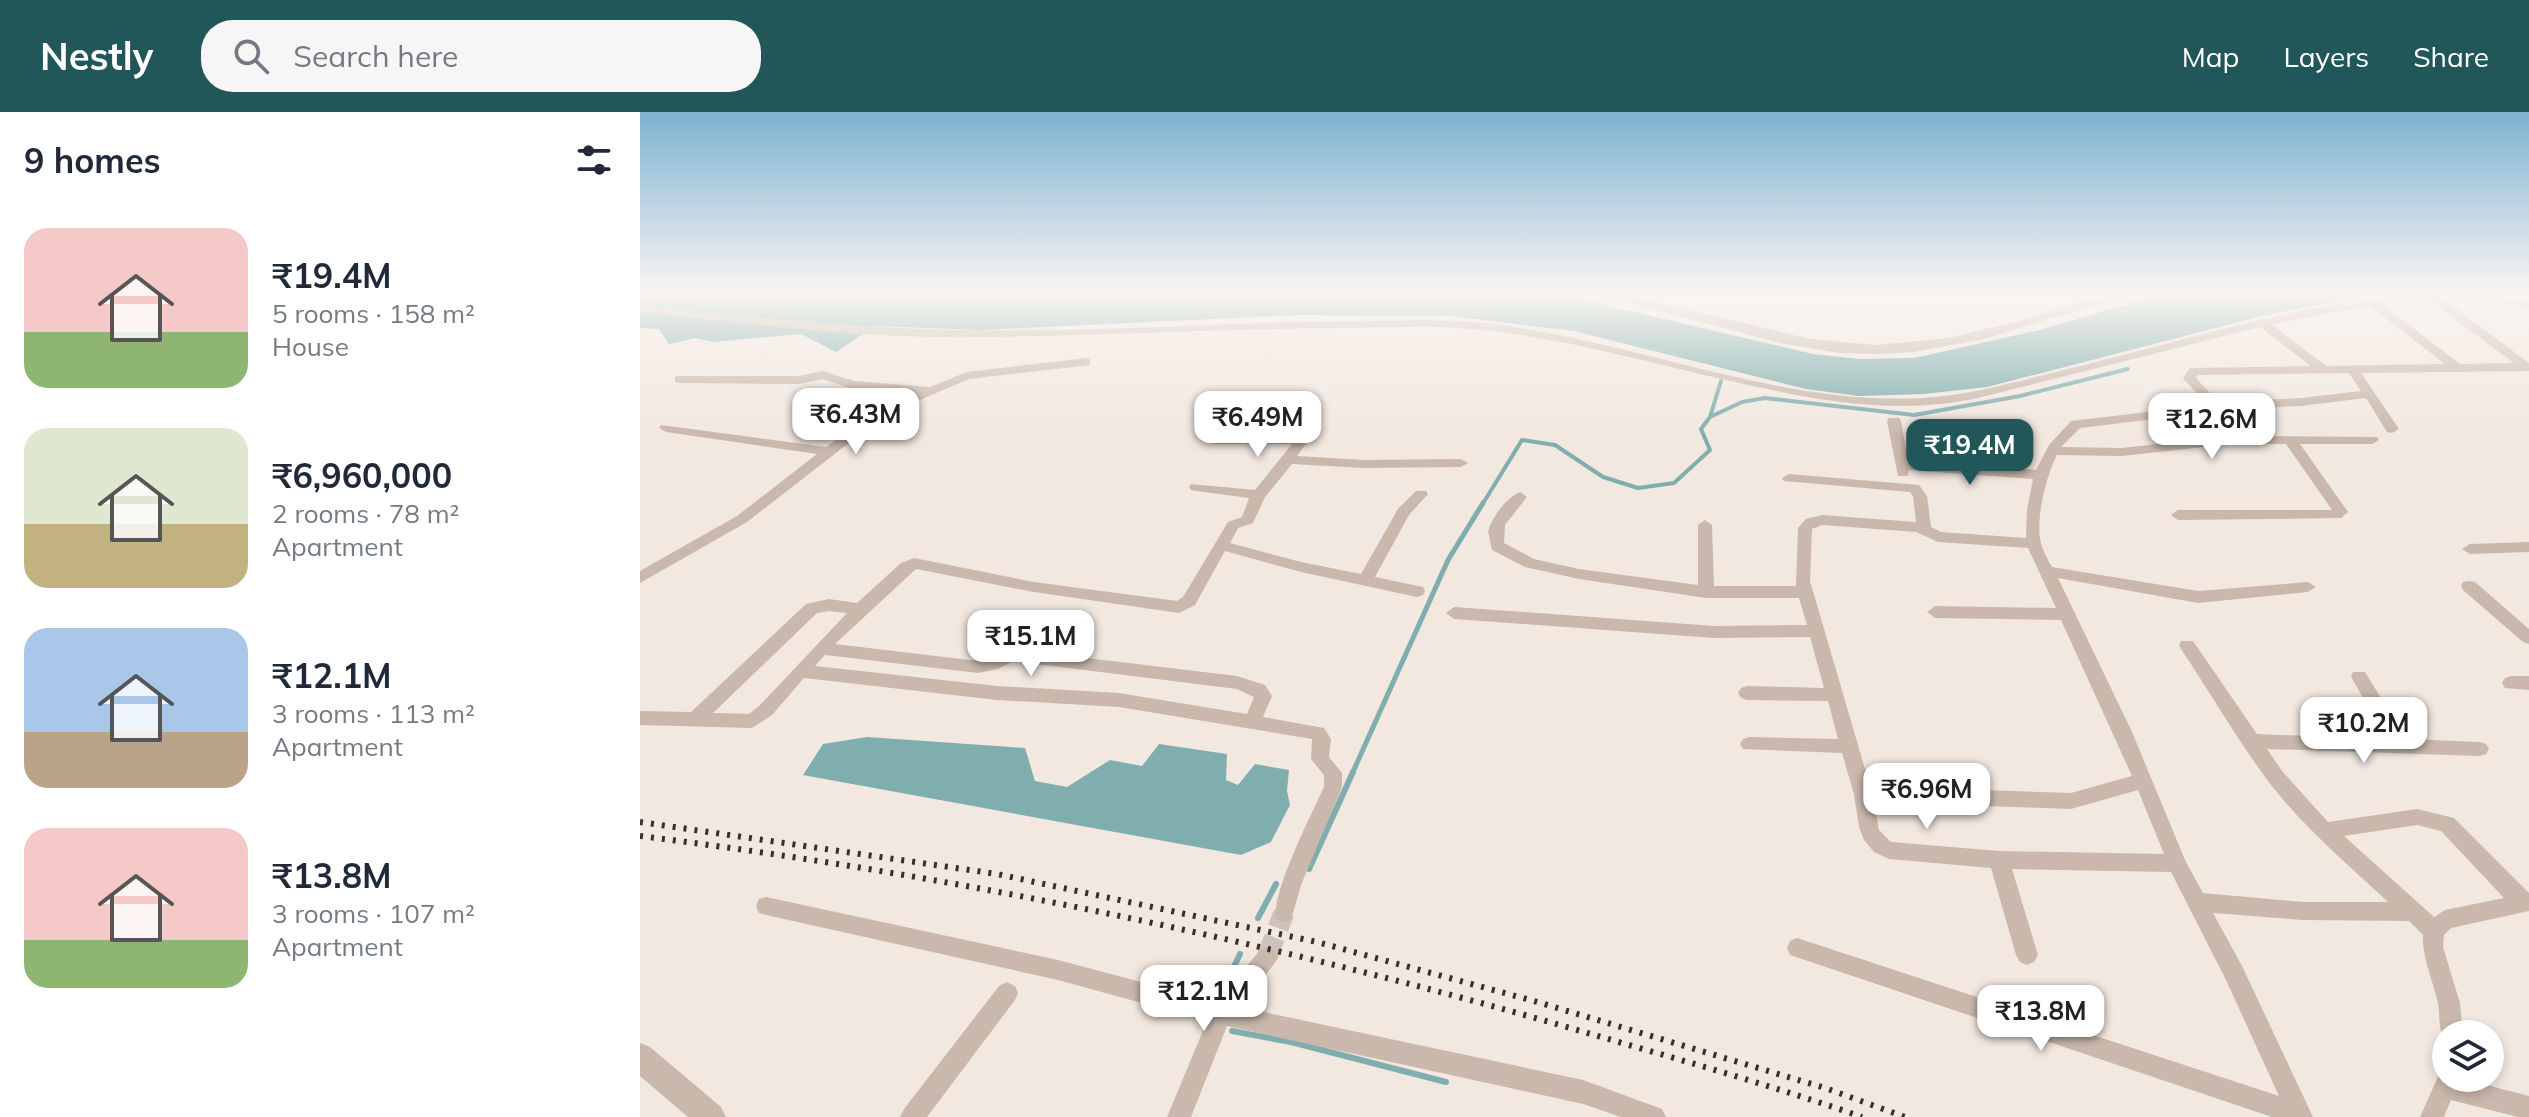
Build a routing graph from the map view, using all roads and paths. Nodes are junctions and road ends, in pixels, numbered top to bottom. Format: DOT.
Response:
graph roads {
  1 [pos="1561,341"];
  2 [pos="1798,341"];
  3 [pos="1955,341"];
  4 [pos="2186,341"];
  5 [pos="2286,341"];
  6 [pos="2422,341"];
  7 [pos="2493,341"];
  8 [pos="1086,362"];
  9 [pos="2456,367"];
  10 [pos="2528,367"];
  11 [pos="2321,368"];
  12 [pos="2352,368"];
  13 [pos="679,379"];
  14 [pos="929,390"];
  15 [pos="2371,394"];
  16 [pos="2215,406"];
  17 [pos="1894,421"];
  18 [pos="1314,423"];
  19 [pos="666,428"];
  20 [pos="2392,429"];
  21 [pos="2236,434"];
  22 [pos="1215,440"];
  23 [pos="1302,440"];
  24 [pos="2372,440"];
  25 [pos="2291,441"];
  26 [pos="2053,451"];
  27 [pos="831,452"];
  28 [pos="1288,460"];
  29 [pos="1461,463"];
  30 [pos="1902,465"];
  31 [pos="2041,475"];
  32 [pos="1789,478"];
  33 [pos="1196,487"];
  34 [pos="1906,487"];
  35 [pos="1421,494"];
  36 [pos="1258,495"];
  37 [pos="1520,497"];
  38 [pos="2178,515"];
  39 [pos="1705,525"];
  40 [pos="1924,528"];
  41 [pos="2033,543"];
  42 [pos="1221,545"];
  43 [pos="2529,547"];
  44 [pos="2470,549"];
  45 [pos="2046,571"];
  46 [pos="640,578"];
  47 [pos="1366,580"];
  48 [pos="2469,586"];
  49 [pos="2308,587"];
  50 [pos="1417,591"];
  51 [pos="1706,592"];
  52 [pos="1806,592"];
  53 [pos="860,609"];
  54 [pos="1935,612"];
  55 [pos="1454,613"];
  56 [pos="2067,614"];
  57 [pos="1818,631"];
  58 [pos="2529,638"];
  59 [pos="2187,645"];
  60 [pos="822,649"];
  61 [pos="800,671"];
  62 [pos="2359,677"];
  63 [pos="1747,693"];
  64 [pos="1835,695"];
  65 [pos="640,718"];
  66 [pos="694,720"];
  67 [pos="1252,722"];
  68 [pos="2249,741"];
  69 [pos="1749,744"];
  70 [pos="1849,746"];
  71 [pos="2401,746"];
  72 [pos="2480,749"];
  73 [pos="2142,781"];
  74 [pos="1863,794"];
  75 [pos="2325,831"];
  76 [pos="1999,860"];
  77 [pos="2177,863"];
  78 [pos="2198,902"];
  79 [pos="2526,902"];
  80 [pos="766,906"];
  81 [pos="2413,912"];
  82 [pos="1284,913"];
  83 [pos="2434,931"];
  84 [pos="1797,948"];
  85 [pos="2027,955"];
  86 [pos="1267,957"];
  87 [pos="1007,993"];
  88 [pos="1221,1014"];
  89 [pos="2451,1020"];
  90 [pos="640,1057"];
  91 [pos="2443,1092"];
  92 [pos="2479,1092"];
  93 [pos="2529,1108"];
  94 [pos="2301,1116"];
  95 [pos="711,1117"];
  96 [pos="912,1117"];
  97 [pos="1179,1117"];
  98 [pos="1654,1117"];
  99 [pos="2432,1117"];
  1 -- 4 [label="street"];
  2 -- 3 [label="street"];
  5 -- 11 [label="street"];
  6 -- 9 [label="street"];
  7 -- 10 [label="street"];
  8 -- 14 [label="street"];
  9 -- 10 [label="street"];
  9 -- 12 [label="street"];
  11 -- 12 [label="street"];
  11 -- 16 [label="street"];
  12 -- 15 [label="street"];
  13 -- 14 [label="street"];
  14 -- 27 [label="street"];
  15 -- 16 [label="street"];
  15 -- 20 [label="street"];
  16 -- 21 [label="street"];
  16 -- 26 [label="street"];
  17 -- 30 [label="street"];
  18 -- 23 [label="street"];
  19 -- 27 [label="street"];
  22 -- 23 [label="street"];
  23 -- 28 [label="street"];
  24 -- 25 [label="street"];
  25 -- 26 [label="street"];
  25 -- 38 [label="street"];
  26 -- 31 [label="street"];
  27 -- 46 [label="street"];
  28 -- 29 [label="street"];
  28 -- 36 [label="street"];
  30 -- 31 [label="street"];
  30 -- 34 [label="street"];
  31 -- 41 [label="street"];
  32 -- 34 [label="street"];
  33 -- 36 [label="street"];
  34 -- 40 [label="street"];
  35 -- 47 [label="street"];
  36 -- 42 [label="street"];
  37 -- 51 [label="street"];
  39 -- 51 [label="street"];
  40 -- 41 [label="street"];
  40 -- 52 [label="street"];
  41 -- 45 [label="street"];
  42 -- 47 [label="street"];
  42 -- 53 [label="street"];
  43 -- 44 [label="street"];
  45 -- 49 [label="street"];
  45 -- 56 [label="street"];
  47 -- 50 [label="street"];
  48 -- 58 [label="street"];
  51 -- 52 [label="street"];
  52 -- 57 [label="street"];
  53 -- 60 [label="street"];
  53 -- 66 [label="street"];
  54 -- 56 [label="street"];
  55 -- 57 [label="street"];
  56 -- 73 [label="street"];
  57 -- 64 [label="street"];
  59 -- 68 [label="street"];
  60 -- 61 [label="street"];
  60 -- 67 [label="street"];
  61 -- 66 [label="street"];
  61 -- 67 [label="street"];
  62 -- 71 [label="street"];
  63 -- 64 [label="street"];
  64 -- 70 [label="street"];
  65 -- 66 [label="street"];
  67 -- 82 [label="street"];
  68 -- 71 [label="street"];
  68 -- 75 [label="street"];
  69 -- 70 [label="street"];
  70 -- 74 [label="street"];
  71 -- 72 [label="street"];
  73 -- 74 [label="street"];
  73 -- 77 [label="street"];
  74 -- 76 [label="street"];
  75 -- 79 [label="street"];
  75 -- 81 [label="street"];
  76 -- 77 [label="street"];
  76 -- 85 [label="street"];
  77 -- 78 [label="street"];
  78 -- 81 [label="street"];
  78 -- 94 [label="street"];
  79 -- 83 [label="street"];
  80 -- 88 [label="street"];
  81 -- 83 [label="street"];
  83 -- 89 [label="street"];
  84 -- 94 [label="street"];
  86 -- 88 [label="street"];
  87 -- 96 [label="street"];
  88 -- 97 [label="street"];
  88 -- 98 [label="street"];
  90 -- 95 [label="street"];
  91 -- 99 [label="street"];
  92 -- 93 [label="street"];
}
